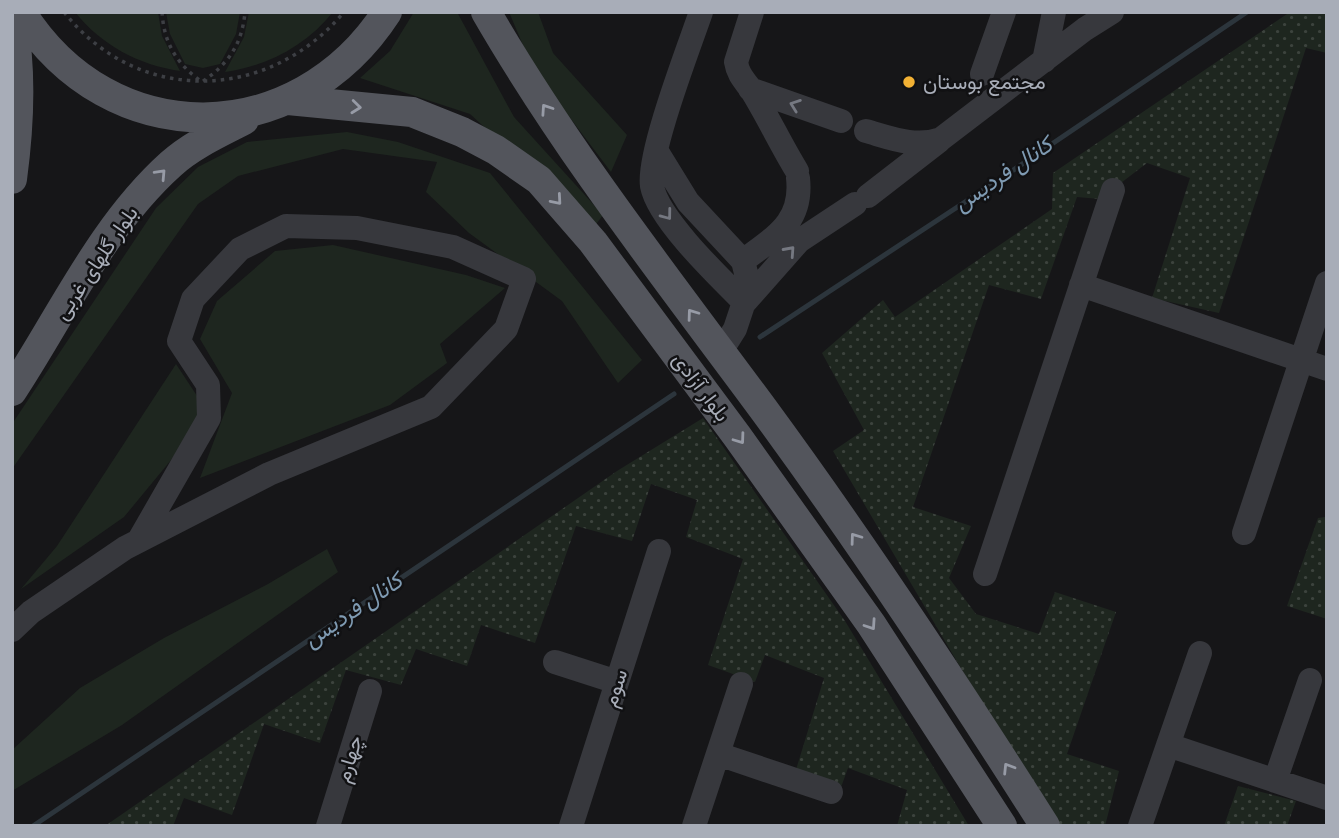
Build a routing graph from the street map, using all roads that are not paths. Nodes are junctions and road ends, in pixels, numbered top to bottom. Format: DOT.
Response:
graph roads {
  1 [pos="21,12"];
  2 [pos="387,12"];
  3 [pos="486,12"];
  4 [pos="701,12"];
  5 [pos="752,12"];
  6 [pos="1004,12"];
  7 [pos="1054,12"];
  8 [pos="1112,12"];
  9 [pos="12,20"];
  10 [pos="1044,61"];
  11 [pos="982,74"];
  12 [pos="750,89"];
  13 [pos="278,104"];
  14 [pos="841,121"];
  15 [pos="866,131"];
  16 [pos="940,139"];
  17 [pos="656,150"];
  18 [pos="12,178"];
  19 [pos="1113,190"];
  20 [pos="743,261"];
  21 [pos="1327,283"];
  22 [pos="1081,285"];
  23 [pos="744,302"];
  24 [pos="720,353"];
  25 [pos="1303,361"];
  26 [pos="1327,369"];
  27 [pos="12,391"];
  28 [pos="1244,533"];
  29 [pos="139,540"];
  30 [pos="659,551"];
  31 [pos="985,574"];
  32 [pos="12,630"];
  33 [pos="1200,653"];
  34 [pos="555,662"];
  35 [pos="1310,680"];
  36 [pos="617,682"];
  37 [pos="741,684"];
  38 [pos="370,691"];
  39 [pos="1168,745"];
  40 [pos="718,754"];
  41 [pos="1275,781"];
  42 [pos="831,792"];
  43 [pos="1327,798"];
  44 [pos="328,826"];
  45 [pos="571,826"];
  46 [pos="694,826"];
  47 [pos="1002,826"];
  48 [pos="1045,826"];
  49 [pos="1140,826"];
  1 -- 13 [label="main road"];
  2 -- 13 [label="main road, بلوار گلهای غربی"];
  24 -- 3 [label="main road, بلوار آزادی, one-way"];
  4 -- 17 [label="street"];
  5 -- 12 [label="street"];
  6 -- 11 [label="street"];
  7 -- 10 [label="street"];
  8 -- 10 [label="street"];
  9 -- 18 [label="main road"];
  10 -- 16 [label="street"];
  14 -- 12 [label="street, one-way"];
  12 -- 20 [label="street"];
  27 -- 13 [label="main road, بلوار گلهای غربی, one-way"];
  13 -- 47 [label="main road, بلوار آزادی, one-way"];
  15 -- 16 [label="street"];
  23 -- 16 [label="street, one-way"];
  17 -- 20 [label="street"];
  17 -- 23 [label="street, one-way"];
  19 -- 22 [label="street"];
  20 -- 23 [label="street"];
  21 -- 25 [label="street"];
  22 -- 25 [label="street"];
  22 -- 31 [label="street"];
  23 -- 24 [label="street"];
  48 -- 24 [label="main road, بلوار آزادی, one-way"];
  25 -- 26 [label="street"];
  25 -- 28 [label="street"];
  29 -- 29 [label="street"];
  29 -- 32 [label="street"];
  30 -- 36 [label="street, سوم"];
  33 -- 39 [label="street"];
  34 -- 36 [label="street"];
  35 -- 41 [label="street"];
  36 -- 45 [label="street, سوم"];
  37 -- 40 [label="street"];
  38 -- 44 [label="street, چهارم"];
  39 -- 41 [label="street"];
  39 -- 49 [label="street"];
  40 -- 42 [label="street"];
  40 -- 46 [label="street"];
  41 -- 43 [label="street"];
}
